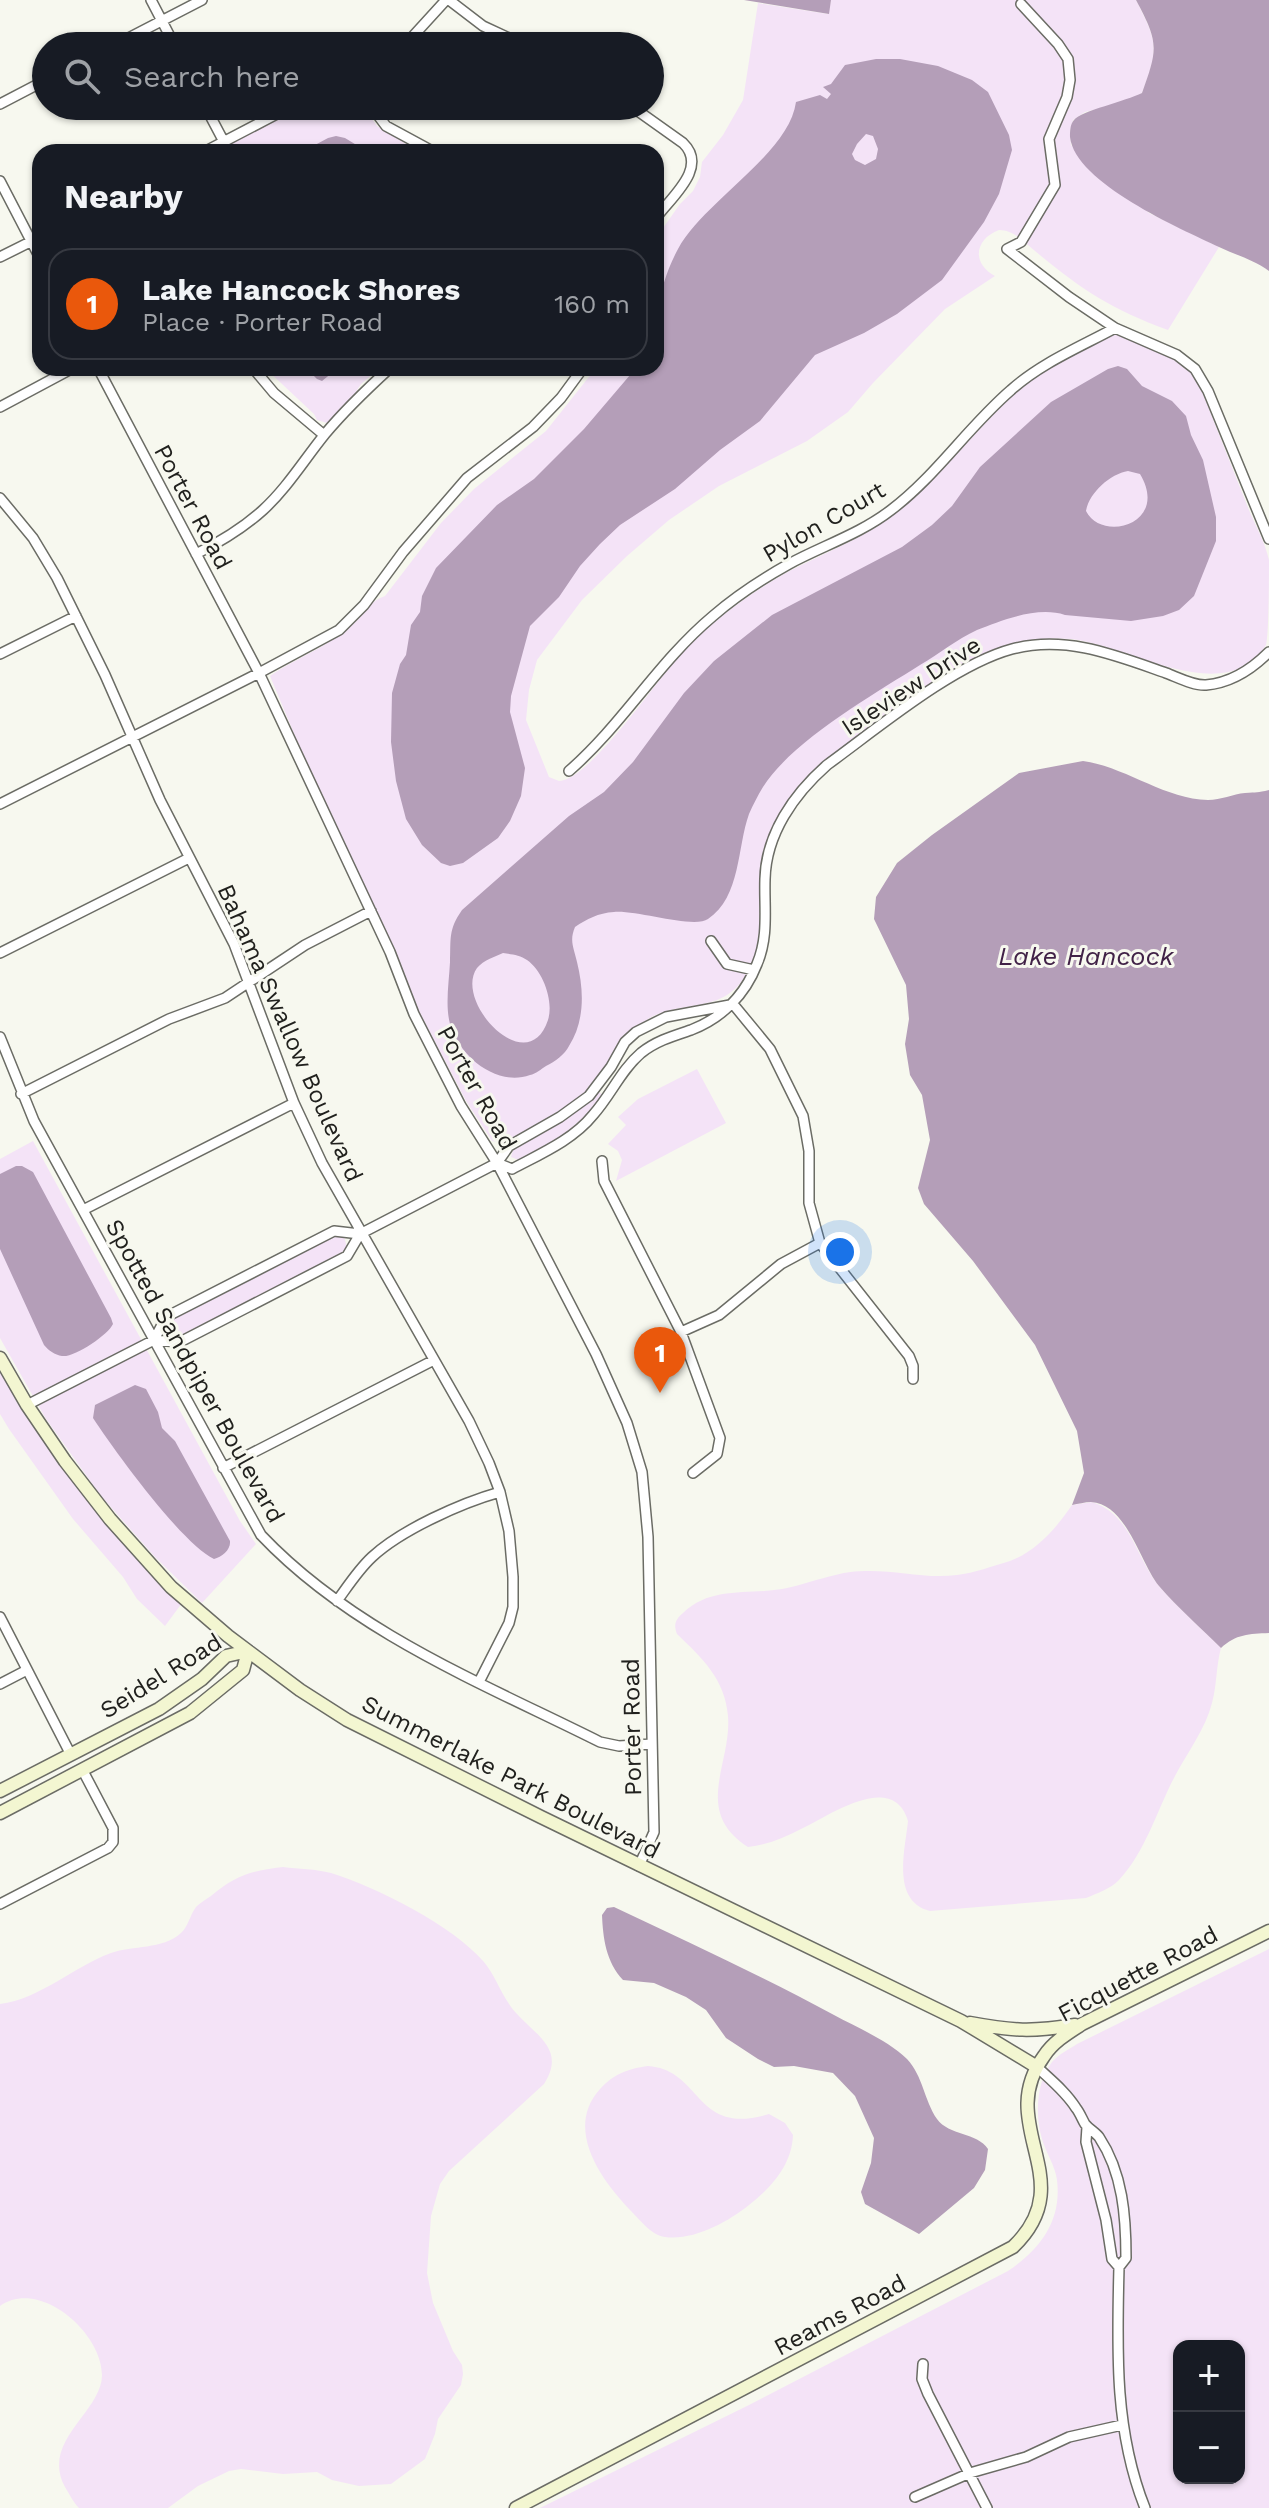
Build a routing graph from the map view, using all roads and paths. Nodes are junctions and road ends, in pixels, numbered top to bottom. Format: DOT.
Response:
graph roads {
  1 [pos="151,0"];
  2 [pos="202,0"];
  3 [pos="448,0"];
  4 [pos="1021,4"];
  5 [pos="162,21"];
  6 [pos="140,32"];
  7 [pos="168,32"];
  8 [pos="417,32"];
  9 [pos="496,32"];
  10 [pos="32,87"];
  11 [pos="0,104"];
  12 [pos="212,120"];
  13 [pos="266,120"];
  14 [pos="382,120"];
  15 [pos="651,120"];
  16 [pos="224,142"];
  17 [pos="220,144"];
  18 [pos="419,144"];
  19 [pos="0,181"];
  20 [pos="664,209"];
  21 [pos="32,233"];
  22 [pos="32,241"];
  23 [pos="0,257"];
  24 [pos="1115,328"];
  25 [pos="58,376"];
  26 [pos="102,376"];
  27 [pos="260,376"];
  28 [pos="381,376"];
  29 [pos="577,376"];
  30 [pos="0,407"];
  31 [pos="324,435"];
  32 [pos="0,498"];
  33 [pos="1269,539"];
  34 [pos="196,554"];
  35 [pos="76,616"];
  36 [pos="1269,652"];
  37 [pos="0,654"];
  38 [pos="259,673"];
  39 [pos="133,736"];
  40 [pos="569,771"];
  41 [pos="0,804"];
  42 [pos="189,858"];
  43 [pos="371,911"];
  44 [pos="711,941"];
  45 [pos="0,953"];
  46 [pos="754,970"];
  47 [pos="249,983"];
  48 [pos="733,1004"];
  49 [pos="0,1037"];
  50 [pos="600,1083"];
  51 [pos="611,1090"];
  52 [pos="21,1094"];
  53 [pos="294,1103"];
  54 [pos="602,1161"];
  55 [pos="497,1163"];
  56 [pos="83,1210"];
  57 [pos="360,1234"];
  58 [pos="820,1243"];
  59 [pos="681,1332"];
  60 [pos="154,1340"];
  61 [pos="0,1358"];
  62 [pos="434,1360"];
  63 [pos="913,1379"];
  64 [pos="27,1405"];
  65 [pos="223,1468"];
  66 [pos="693,1473"];
  67 [pos="500,1492"];
  68 [pos="337,1601"];
  69 [pos="0,1617"];
  70 [pos="248,1651"];
  71 [pos="27,1670"];
  72 [pos="479,1682"];
  73 [pos="0,1684"];
  74 [pos="652,1744"];
  75 [pos="71,1755"];
  76 [pos="83,1771"];
  77 [pos="0,1791"];
  78 [pos="0,1813"];
  79 [pos="639,1866"];
  80 [pos="0,1904"];
  81 [pos="1269,1931"];
  82 [pos="961,2021"];
  83 [pos="1082,2024"];
  84 [pos="1037,2067"];
  85 [pos="1087,2127"];
  86 [pos="1126,2218"];
  87 [pos="1106,2220"];
  88 [pos="1119,2267"];
  89 [pos="923,2364"];
  90 [pos="1122,2425"];
  91 [pos="970,2473"];
  92 [pos="915,2497"];
  93 [pos="516,2508"];
  94 [pos="987,2508"];
  95 [pos="1145,2508"];
  1 -- 5 [label="street"];
  2 -- 5 [label="street"];
  3 -- 8 [label="street"];
  3 -- 9 [label="street"];
  4 -- 24 [label="street"];
  5 -- 6 [label="street"];
  5 -- 7 [label="street"];
  10 -- 11 [label="street"];
  12 -- 16 [label="street"];
  13 -- 16 [label="street"];
  14 -- 18 [label="street"];
  15 -- 20 [label="street"];
  16 -- 17 [label="street"];
  19 -- 21 [label="street"];
  22 -- 23 [label="street"];
  24 -- 33 [label="street"];
  24 -- 40 [label="street, Pylon Court"];
  25 -- 30 [label="street"];
  26 -- 34 [label="street, Porter Road"];
  27 -- 31 [label="street"];
  28 -- 31 [label="street"];
  29 -- 38 [label="street"];
  31 -- 34 [label="street"];
  32 -- 35 [label="street, Bahama Swallow Boulevard"];
  34 -- 38 [label="street, Porter Road"];
  35 -- 37 [label="street"];
  35 -- 39 [label="street, Bahama Swallow Boulevard"];
  36 -- 46 [label="street, Isleview Drive"];
  38 -- 39 [label="street"];
  38 -- 43 [label="street, Porter Road"];
  39 -- 41 [label="street"];
  39 -- 42 [label="street, Bahama Swallow Boulevard"];
  42 -- 45 [label="street"];
  42 -- 47 [label="street, Bahama Swallow Boulevard"];
  43 -- 47 [label="street"];
  43 -- 55 [label="street, Porter Road"];
  44 -- 46 [label="street"];
  46 -- 48 [label="street, Isleview Drive"];
  47 -- 52 [label="street"];
  47 -- 53 [label="street, Bahama Swallow Boulevard"];
  48 -- 50 [label="street"];
  48 -- 51 [label="street, Isleview Drive"];
  48 -- 58 [label="street"];
  49 -- 52 [label="street, Spotted Sandpiper Boulevard"];
  50 -- 51 [label="street"];
  50 -- 55 [label="street"];
  51 -- 55 [label="street, Isleview Drive"];
  52 -- 56 [label="street, Spotted Sandpiper Boulevard"];
  53 -- 56 [label="street"];
  53 -- 57 [label="street, Bahama Swallow Boulevard"];
  54 -- 59 [label="street"];
  55 -- 57 [label="street"];
  55 -- 74 [label="street, Porter Road"];
  56 -- 60 [label="street, Spotted Sandpiper Boulevard"];
  57 -- 60 [label="street"];
  57 -- 60 [label="street"];
  57 -- 62 [label="street, Bahama Swallow Boulevard"];
  58 -- 59 [label="street"];
  58 -- 63 [label="street"];
  59 -- 66 [label="street"];
  60 -- 64 [label="street"];
  60 -- 65 [label="street, Spotted Sandpiper Boulevard"];
  61 -- 64 [label="main road, Summerlake Park Boulevard"];
  62 -- 65 [label="street"];
  62 -- 67 [label="street, Bahama Swallow Boulevard"];
  64 -- 70 [label="main road, Summerlake Park Boulevard"];
  65 -- 68 [label="street, Spotted Sandpiper Boulevard"];
  67 -- 68 [label="street"];
  67 -- 72 [label="street, Bahama Swallow Boulevard"];
  68 -- 72 [label="street, Spotted Sandpiper Boulevard"];
  69 -- 71 [label="street"];
  70 -- 75 [label="main road, Seidel Road"];
  70 -- 76 [label="main road, Seidel Road"];
  70 -- 79 [label="main road, Summerlake Park Boulevard"];
  71 -- 73 [label="street"];
  71 -- 75 [label="street"];
  72 -- 74 [label="street, Spotted Sandpiper Boulevard"];
  74 -- 79 [label="street, Porter Road"];
  75 -- 77 [label="main road, Seidel Road"];
  76 -- 78 [label="main road, Seidel Road"];
  76 -- 80 [label="street"];
  79 -- 82 [label="main road, Summerlake Park Boulevard"];
  81 -- 83 [label="main road, Ficquette Road"];
  82 -- 83 [label="main road"];
  82 -- 84 [label="main road, Summerlake Park Boulevard"];
  83 -- 84 [label="main road, Ficquette Road"];
  84 -- 85 [label="street, Summerlake Park Boulevard"];
  84 -- 93 [label="main road, Reams Road"];
  85 -- 86 [label="street, Summerlake Park Boulevard"];
  85 -- 87 [label="street, Summerlake Park Boulevard"];
  86 -- 87 [label="street"];
  86 -- 88 [label="street, Summerlake Park Boulevard"];
  87 -- 88 [label="street, Summerlake Park Boulevard"];
  88 -- 90 [label="street, Summerlake Park Boulevard"];
  89 -- 91 [label="street"];
  90 -- 91 [label="street"];
  90 -- 95 [label="street, Summerlake Park Boulevard"];
  91 -- 92 [label="street"];
  91 -- 94 [label="street"];
}
